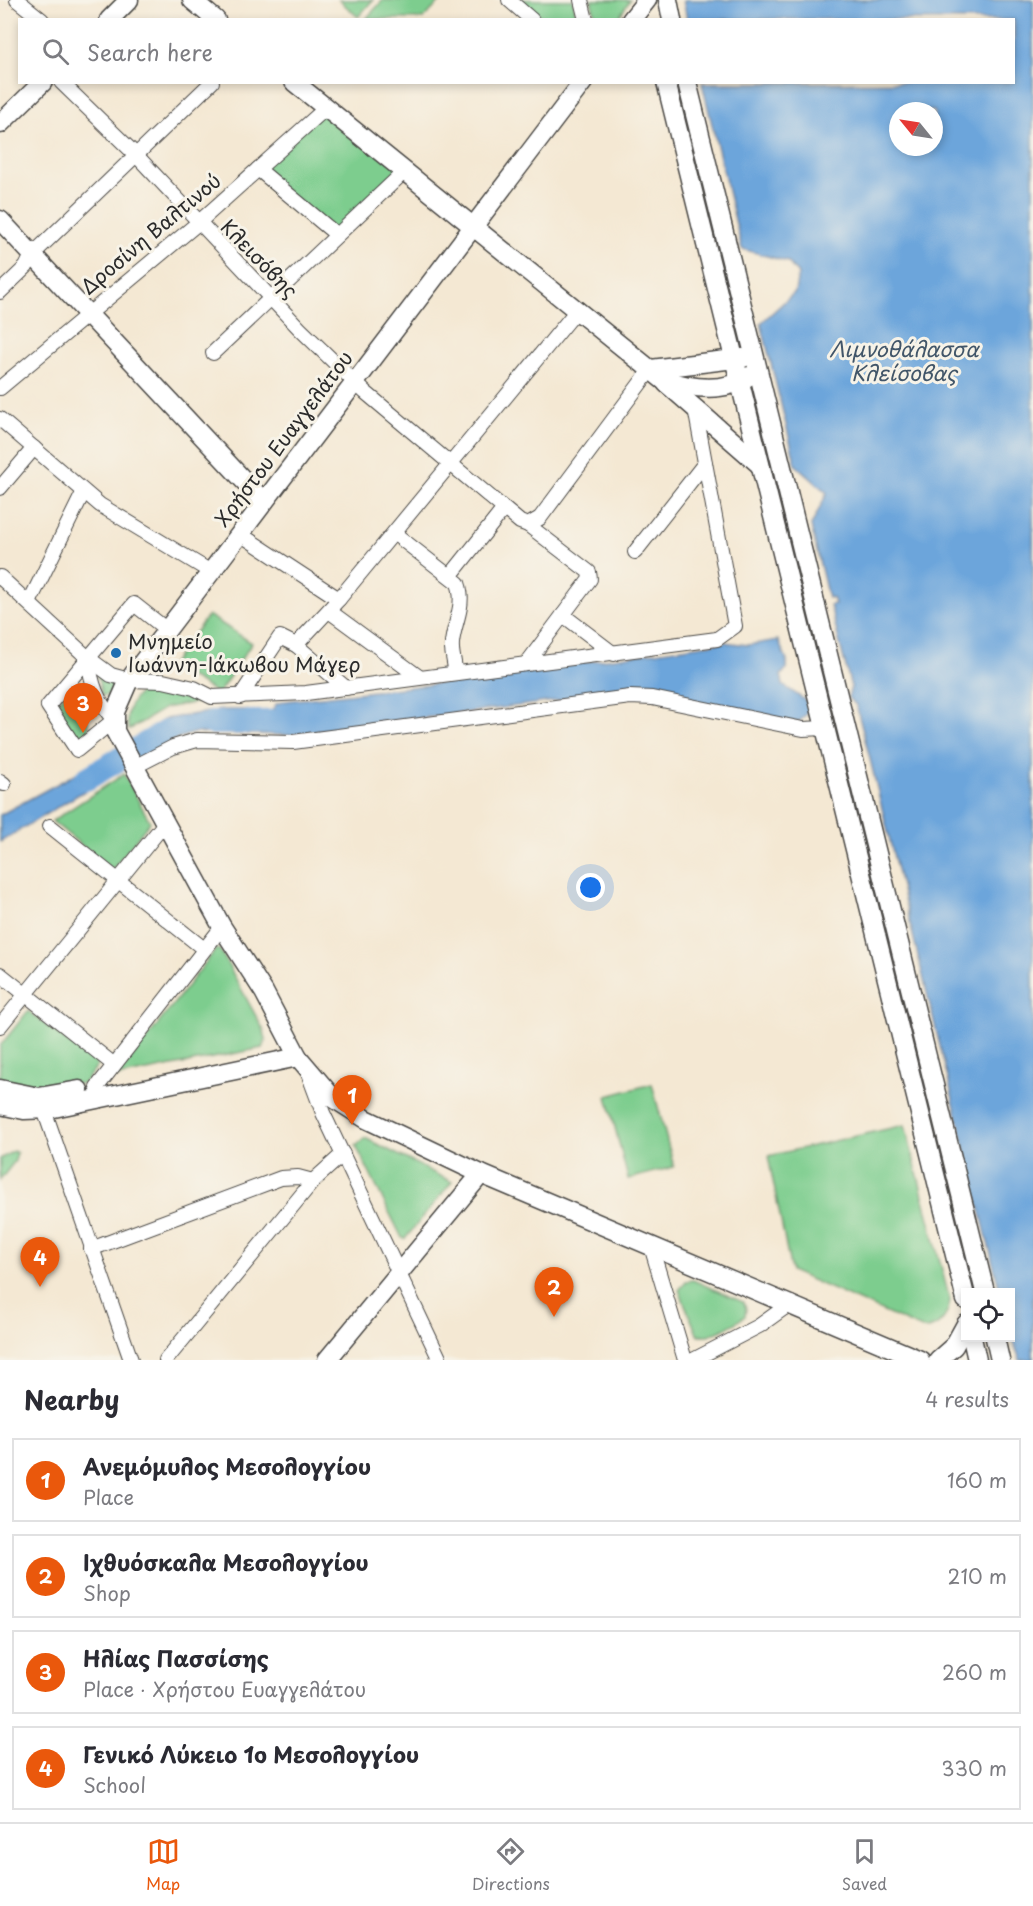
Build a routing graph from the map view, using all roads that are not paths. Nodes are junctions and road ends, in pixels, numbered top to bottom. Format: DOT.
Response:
graph roads {
  1 [pos="17,0"];
  2 [pos="129,0"];
  3 [pos="192,0"];
  4 [pos="509,0"];
  5 [pos="581,0"];
  6 [pos="647,0"];
  7 [pos="668,0"];
  8 [pos="40,18"];
  9 [pos="111,18"];
  10 [pos="214,18"];
  11 [pos="530,18"];
  12 [pos="586,18"];
  13 [pos="633,18"];
  14 [pos="652,18"];
  15 [pos="672,18"];
  16 [pos="41,84"];
  17 [pos="63,84"];
  18 [pos="210,84"];
  19 [pos="296,84"];
  20 [pos="581,84"];
  21 [pos="666,84"];
  22 [pos="687,84"];
  23 [pos="326,108"];
  24 [pos="0,124"];
  25 [pos="136,155"];
  26 [pos="258,169"];
  27 [pos="405,171"];
  28 [pos="0,220"];
  29 [pos="198,223"];
  30 [pos="473,225"];
  31 [pos="337,236"];
  32 [pos="32,255"];
  33 [pos="0,292"];
  34 [pos="270,299"];
  35 [pos="578,309"];
  36 [pos="88,314"];
  37 [pos="213,353"];
  38 [pos="734,358"];
  39 [pos="756,366"];
  40 [pos="657,374"];
  41 [pos="740,382"];
  42 [pos="355,383"];
  43 [pos="0,388"];
  44 [pos="695,408"];
  45 [pos="0,418"];
  46 [pos="34,448"];
  47 [pos="705,463"];
  48 [pos="760,465"];
  49 [pos="451,466"];
  50 [pos="0,488"];
  51 [pos="83,493"];
  52 [pos="264,502"];
  53 [pos="503,510"];
  54 [pos="528,525"];
  55 [pos="240,534"];
  56 [pos="395,534"];
  57 [pos="635,552"];
  58 [pos="211,572"];
  59 [pos="451,575"];
  60 [pos="0,577"];
  61 [pos="339,599"];
  62 [pos="29,603"];
  63 [pos="328,611"];
  64 [pos="563,615"];
  65 [pos="167,630"];
  66 [pos="296,645"];
  67 [pos="614,654"];
  68 [pos="88,658"];
  69 [pos="527,663"];
  70 [pos="455,672"];
  71 [pos="419,677"];
  72 [pos="129,680"];
  73 [pos="346,688"];
  74 [pos="240,697"];
  75 [pos="115,728"];
  76 [pos="825,728"];
  77 [pos="134,767"];
  78 [pos="165,823"];
  79 [pos="50,826"];
  80 [pos="117,881"];
  81 [pos="222,927"];
  82 [pos="204,949"];
  83 [pos="0,974"];
  84 [pos="25,994"];
  85 [pos="0,1026"];
  86 [pos="299,1057"];
  87 [pos="113,1064"];
  88 [pos="97,1087"];
  89 [pos="0,1089"];
  90 [pos="42,1103"];
  91 [pos="0,1105"];
  92 [pos="343,1154"];
  93 [pos="481,1174"];
  94 [pos="314,1181"];
  95 [pos="651,1246"];
  96 [pos="91,1249"];
  97 [pos="399,1273"];
  98 [pos="963,1288"];
  99 [pos="984,1288"];
  100 [pos="790,1304"];
  101 [pos="961,1333"];
  102 [pos="973,1342"];
  103 [pos="996,1342"];
  104 [pos="131,1360"];
  105 [pos="166,1360"];
  106 [pos="327,1360"];
  107 [pos="440,1360"];
  108 [pos="685,1360"];
  109 [pos="693,1360"];
  110 [pos="920,1360"];
  111 [pos="938,1360"];
  112 [pos="977,1360"];
  113 [pos="1000,1360"];
  1 -- 8 [label="street"];
  2 -- 9 [label="street"];
  3 -- 10 [label="street"];
  4 -- 11 [label="street"];
  5 -- 12 [label="street"];
  6 -- 13 [label="street"];
  6 -- 14 [label="street"];
  7 -- 15 [label="street"];
  16 -- 24 [label="street"];
  17 -- 25 [label="street, Κλεισόβης"];
  18 -- 25 [label="street"];
  19 -- 23 [label="street"];
  20 -- 30 [label="street, Χρήστου Ευαγγελάτου"];
  21 -- 38 [label="street"];
  22 -- 39 [label="street"];
  23 -- 26 [label="street, Δροσίνη Βαλτινού"];
  23 -- 27 [label="street"];
  25 -- 29 [label="street, Κλεισόβης"];
  25 -- 32 [label="street"];
  26 -- 29 [label="street, Δροσίνη Βαλτινού"];
  26 -- 31 [label="street"];
  27 -- 30 [label="street"];
  27 -- 31 [label="street"];
  28 -- 32 [label="street"];
  29 -- 34 [label="street, Κλεισόβης"];
  29 -- 36 [label="street, Δροσίνη Βαλτινού"];
  30 -- 35 [label="street"];
  30 -- 42 [label="street, Χρήστου Ευαγγελάτου"];
  31 -- 34 [label="street"];
  32 -- 33 [label="street"];
  32 -- 36 [label="street"];
  34 -- 37 [label="street"];
  34 -- 42 [label="street, Κλεισόβης"];
  35 -- 40 [label="street"];
  35 -- 49 [label="street"];
  36 -- 43 [label="street, Δροσίνη Βαλτινού"];
  36 -- 52 [label="street"];
  38 -- 39 [label="street"];
  38 -- 40 [label="street"];
  38 -- 41 [label="street"];
  39 -- 41 [label="street"];
  39 -- 99 [label="street"];
  40 -- 41 [label="street"];
  40 -- 44 [label="street"];
  40 -- 54 [label="street"];
  41 -- 48 [label="street"];
  42 -- 49 [label="street, Κλεισόβης"];
  42 -- 52 [label="street, Χρήστου Ευαγγελάτου"];
  44 -- 47 [label="street"];
  44 -- 48 [label="street"];
  45 -- 46 [label="street"];
  46 -- 50 [label="street"];
  46 -- 51 [label="street"];
  47 -- 57 [label="street"];
  47 -- 67 [label="street"];
  48 -- 76 [label="street"];
  49 -- 53 [label="street, Κλεισόβης"];
  49 -- 56 [label="street"];
  51 -- 58 [label="street"];
  51 -- 62 [label="street"];
  52 -- 55 [label="street, Χρήστου Ευαγγελάτου"];
  53 -- 54 [label="street, Κλεισόβης"];
  53 -- 59 [label="street"];
  54 -- 64 [label="street, Κλεισόβης"];
  55 -- 58 [label="street, Χρήστου Ευαγγελάτου"];
  55 -- 61 [label="street"];
  56 -- 59 [label="street"];
  56 -- 61 [label="street"];
  58 -- 65 [label="street, Χρήστου Ευαγγελάτου"];
  59 -- 70 [label="street"];
  60 -- 62 [label="street"];
  61 -- 63 [label="street"];
  62 -- 68 [label="street"];
  63 -- 66 [label="street"];
  63 -- 71 [label="street"];
  64 -- 67 [label="street"];
  64 -- 69 [label="street"];
  65 -- 68 [label="street"];
  65 -- 72 [label="street, Χρήστου Ευαγγελάτου"];
  66 -- 73 [label="street"];
  66 -- 74 [label="street"];
  67 -- 69 [label="street"];
  68 -- 72 [label="street"];
  68 -- 75 [label="street"];
  68 -- 75 [label="street"];
  69 -- 70 [label="street"];
  70 -- 71 [label="street"];
  71 -- 73 [label="street"];
  72 -- 74 [label="street"];
  72 -- 75 [label="street, Χρήστου Ευαγγελάτου"];
  73 -- 74 [label="street"];
  75 -- 77 [label="street"];
  76 -- 77 [label="street"];
  76 -- 98 [label="street"];
  77 -- 78 [label="street"];
  78 -- 80 [label="street"];
  78 -- 81 [label="street"];
  79 -- 80 [label="street"];
  80 -- 82 [label="street"];
  80 -- 84 [label="street"];
  81 -- 82 [label="street"];
  81 -- 86 [label="street"];
  82 -- 87 [label="street"];
  83 -- 84 [label="street"];
  84 -- 85 [label="street"];
  84 -- 87 [label="street"];
  86 -- 88 [label="street"];
  86 -- 90 [label="street"];
  86 -- 92 [label="street"];
  86 -- 93 [label="street"];
  87 -- 88 [label="street"];
  88 -- 90 [label="street"];
  89 -- 90 [label="street"];
  90 -- 91 [label="street"];
  90 -- 96 [label="street"];
  92 -- 94 [label="street"];
  92 -- 97 [label="street"];
  93 -- 95 [label="street"];
  93 -- 97 [label="street"];
  94 -- 96 [label="street"];
  94 -- 105 [label="street"];
  95 -- 100 [label="street"];
  95 -- 108 [label="street"];
  96 -- 104 [label="street"];
  97 -- 106 [label="street"];
  97 -- 107 [label="street"];
  100 -- 109 [label="street"];
  100 -- 110 [label="street"];
  101 -- 111 [label="street"];
  102 -- 112 [label="street"];
  103 -- 113 [label="street"];
}
